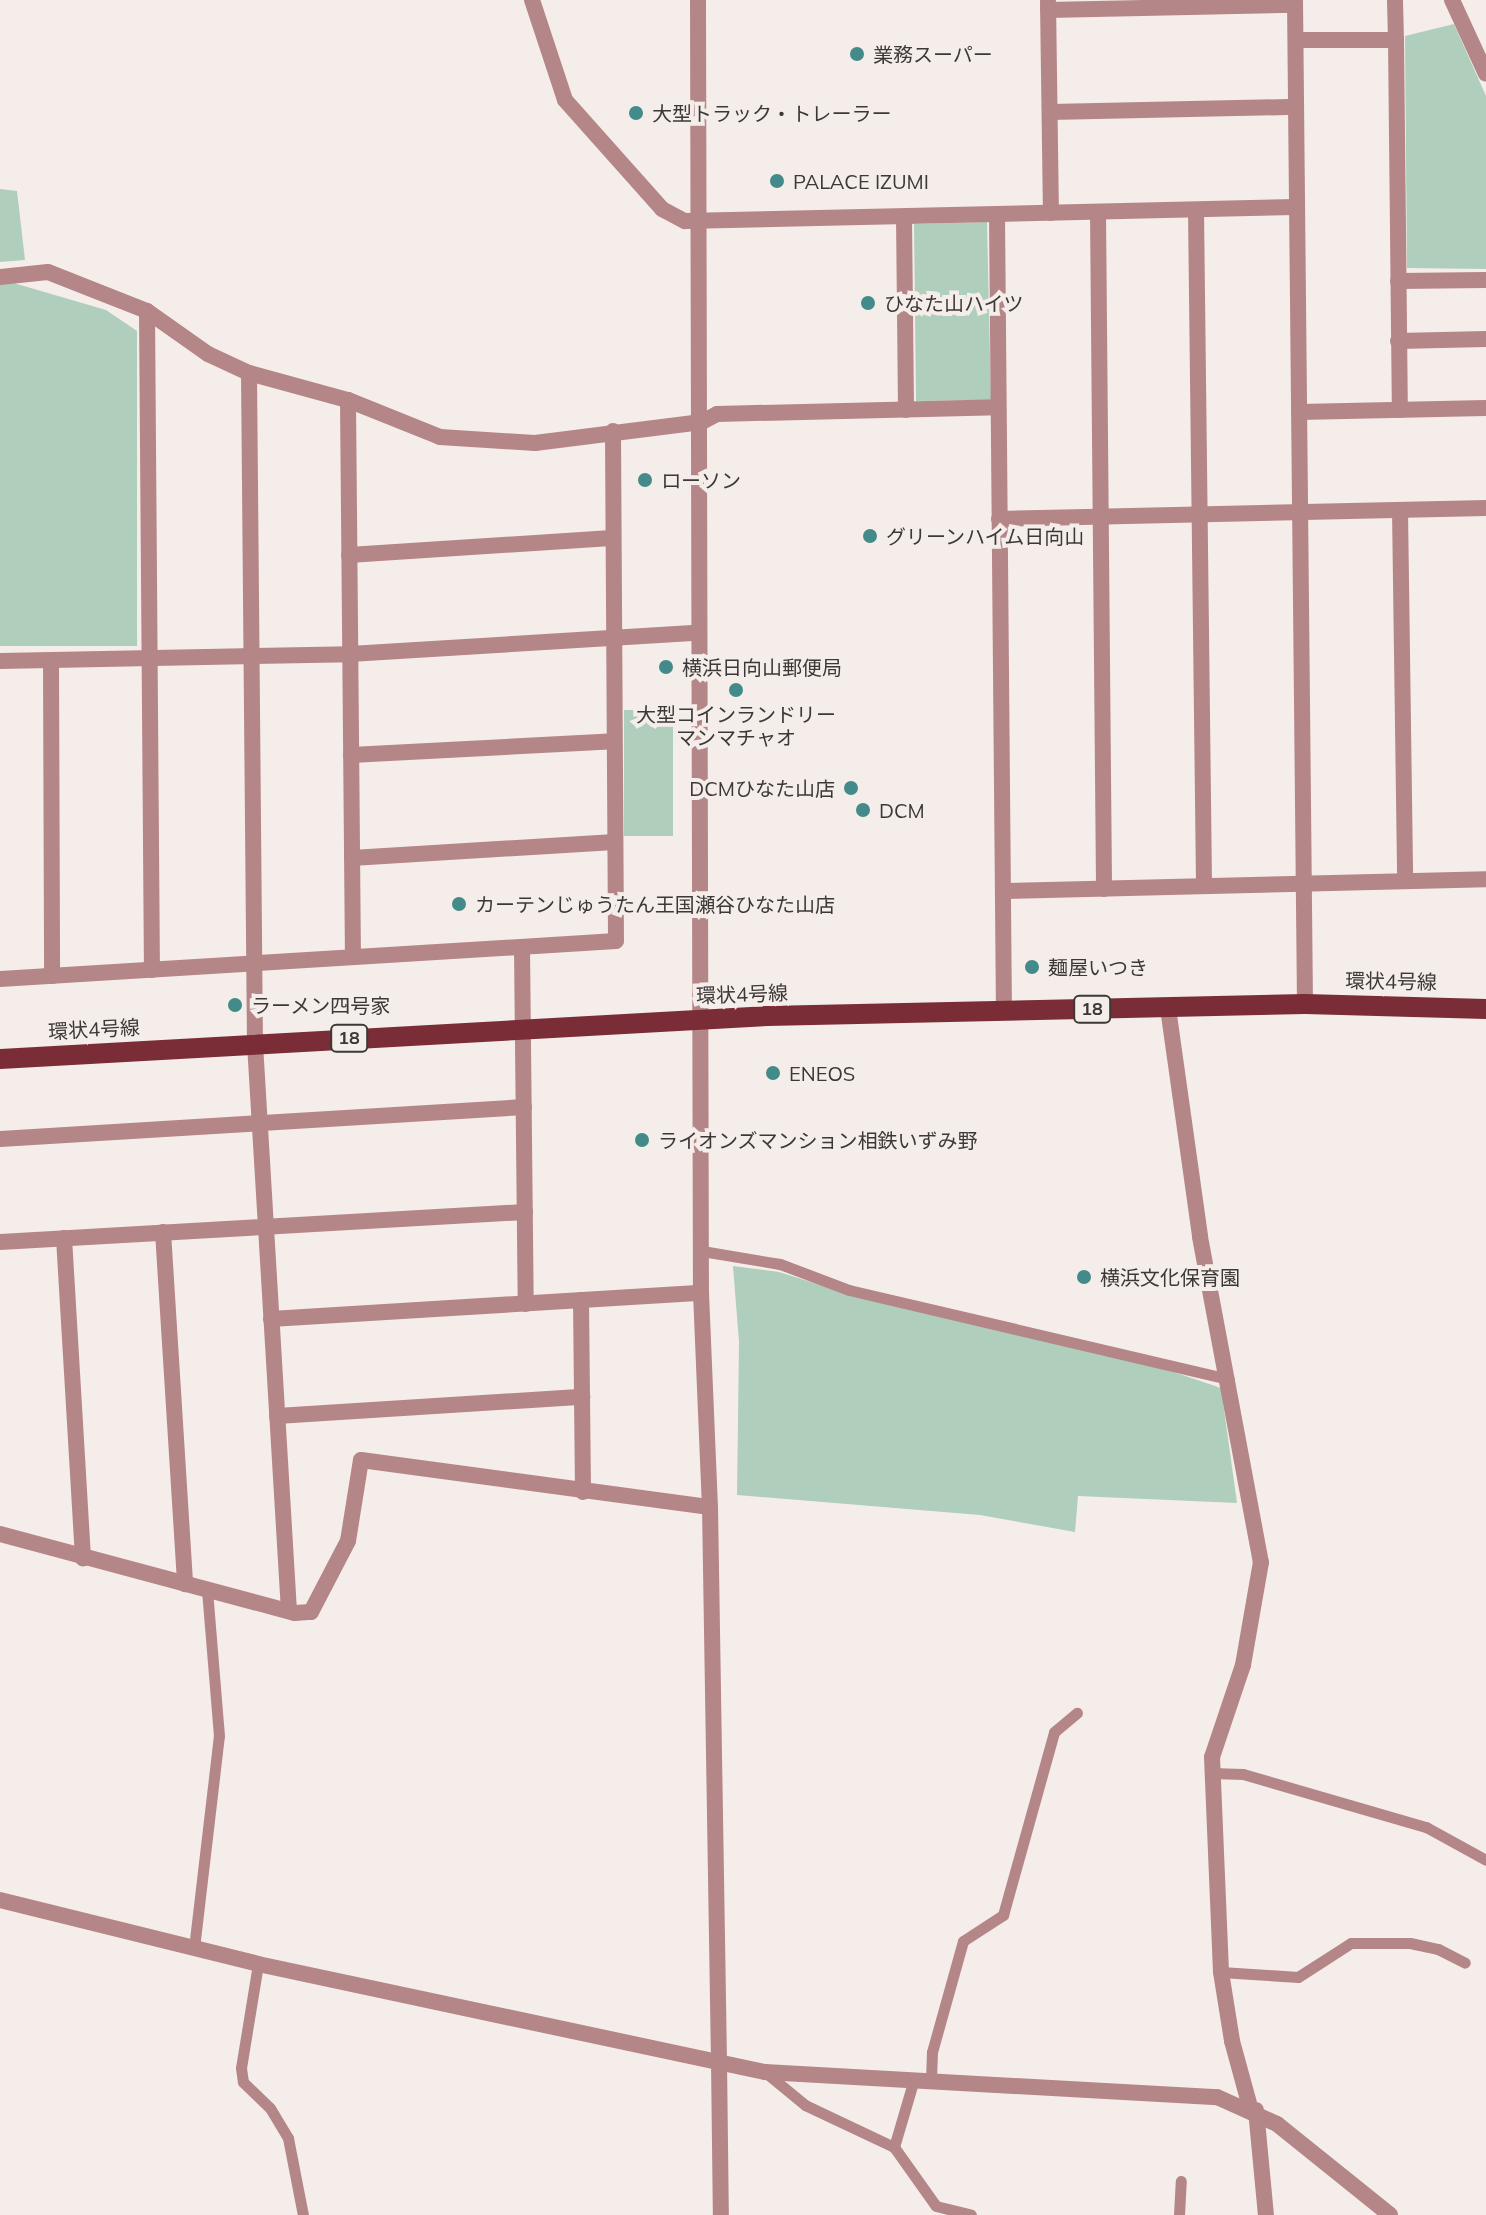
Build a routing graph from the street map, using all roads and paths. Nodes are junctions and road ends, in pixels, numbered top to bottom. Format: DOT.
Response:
graph roads {
  1 [pos="532,0"];
  2 [pos="698,0"];
  3 [pos="1395,0"];
  4 [pos="1452,0"];
  5 [pos="1295,2"];
  6 [pos="1048,5"];
  7 [pos="1296,40"];
  8 [pos="1396,40"];
  9 [pos="1486,74"];
  10 [pos="1296,107"];
  11 [pos="1050,112"];
  12 [pos="1297,207"];
  13 [pos="1196,210"];
  14 [pos="1098,212"];
  15 [pos="1051,213"];
  16 [pos="997,214"];
  17 [pos="904,217"];
  18 [pos="700,222"];
  19 [pos="0,277"];
  20 [pos="1486,280"];
  21 [pos="1398,281"];
  22 [pos="147,311"];
  23 [pos="1486,339"];
  24 [pos="1398,341"];
  25 [pos="249,373"];
  26 [pos="348,400"];
  27 [pos="998,407"];
  28 [pos="1486,408"];
  29 [pos="906,410"];
  30 [pos="1400,410"];
  31 [pos="1299,412"];
  32 [pos="702,422"];
  33 [pos="613,431"];
  34 [pos="1486,508"];
  35 [pos="1400,510"];
  36 [pos="1300,512"];
  37 [pos="1200,515"];
  38 [pos="1101,517"];
  39 [pos="999,519"];
  40 [pos="611,538"];
  41 [pos="349,555"];
  42 [pos="696,633"];
  43 [pos="613,637"];
  44 [pos="350,654"];
  45 [pos="252,656"];
  46 [pos="150,658"];
  47 [pos="0,661"];
  48 [pos="51,661"];
  49 [pos="614,741"];
  50 [pos="351,755"];
  51 [pos="615,842"];
  52 [pos="352,858"];
  53 [pos="1486,879"];
  54 [pos="1405,881"];
  55 [pos="1304,884"];
  56 [pos="1204,886"];
  57 [pos="1104,889"];
  58 [pos="1003,891"];
  59 [pos="522,948"];
  60 [pos="353,957"];
  61 [pos="254,964"];
  62 [pos="152,970"];
  63 [pos="52,976"];
  64 [pos="0,979"];
  65 [pos="1305,1004"];
  66 [pos="1168,1008"];
  67 [pos="1486,1009"];
  68 [pos="1004,1010"];
  69 [pos="699,1019"];
  70 [pos="523,1027"];
  71 [pos="255,1044"];
  72 [pos="0,1059"];
  73 [pos="524,1107"];
  74 [pos="260,1123"];
  75 [pos="0,1139"];
  76 [pos="525,1212"];
  77 [pos="266,1227"];
  78 [pos="163,1232"];
  79 [pos="64,1238"];
  80 [pos="0,1242"];
  81 [pos="702,1251"];
  82 [pos="701,1293"];
  83 [pos="581,1300"];
  84 [pos="526,1304"];
  85 [pos="271,1319"];
  86 [pos="1230,1379"];
  87 [pos="582,1397"];
  88 [pos="277,1416"];
  89 [pos="583,1492"];
  90 [pos="710,1507"];
  91 [pos="0,1534"];
  92 [pos="83,1558"];
  93 [pos="185,1584"];
  94 [pos="207,1589"];
  95 [pos="289,1611"];
  96 [pos="1077,1713"];
  97 [pos="1211,1773"];
  98 [pos="1486,1860"];
  99 [pos="0,1900"];
  100 [pos="194,1948"];
  101 [pos="1465,1963"];
  102 [pos="258,1964"];
  103 [pos="1221,1972"];
  104 [pos="719,2062"];
  105 [pos="765,2072"];
  106 [pos="922,2079"];
  107 [pos="1253,2109"];
  108 [pos="894,2147"];
  109 [pos="1181,2181"];
  110 [pos="303,2215"];
  111 [pos="721,2215"];
  112 [pos="971,2215"];
  113 [pos="1179,2215"];
  114 [pos="1266,2215"];
  115 [pos="1390,2215"];
  1 -- 18 [label="street"];
  2 -- 18 [label="street"];
  3 -- 8 [label="street"];
  4 -- 9 [label="street"];
  5 -- 6 [label="street"];
  5 -- 7 [label="street"];
  6 -- 11 [label="street"];
  7 -- 8 [label="street"];
  7 -- 10 [label="street"];
  8 -- 21 [label="street"];
  10 -- 11 [label="street"];
  10 -- 12 [label="street"];
  11 -- 15 [label="street"];
  12 -- 13 [label="street"];
  12 -- 31 [label="street"];
  13 -- 14 [label="street"];
  13 -- 37 [label="street"];
  14 -- 15 [label="street"];
  14 -- 38 [label="street"];
  15 -- 16 [label="street"];
  16 -- 17 [label="street"];
  16 -- 27 [label="street"];
  17 -- 18 [label="street"];
  17 -- 29 [label="street"];
  18 -- 32 [label="street"];
  19 -- 22 [label="street"];
  20 -- 21 [label="street"];
  21 -- 24 [label="street"];
  22 -- 25 [label="street"];
  22 -- 46 [label="street"];
  23 -- 24 [label="street"];
  24 -- 30 [label="street"];
  25 -- 26 [label="street"];
  25 -- 45 [label="street"];
  26 -- 33 [label="street"];
  26 -- 41 [label="street"];
  27 -- 29 [label="street"];
  27 -- 39 [label="street"];
  28 -- 30 [label="street"];
  29 -- 32 [label="street"];
  30 -- 31 [label="street"];
  31 -- 36 [label="street"];
  32 -- 33 [label="street"];
  32 -- 42 [label="street"];
  33 -- 40 [label="street"];
  34 -- 35 [label="street"];
  35 -- 36 [label="street"];
  35 -- 54 [label="street"];
  36 -- 37 [label="street"];
  36 -- 55 [label="street"];
  37 -- 38 [label="street"];
  37 -- 56 [label="street"];
  38 -- 39 [label="street"];
  38 -- 57 [label="street"];
  39 -- 58 [label="street"];
  40 -- 41 [label="street"];
  40 -- 43 [label="street"];
  41 -- 44 [label="street"];
  42 -- 43 [label="street"];
  42 -- 69 [label="street"];
  43 -- 44 [label="street"];
  43 -- 49 [label="street"];
  44 -- 45 [label="street"];
  44 -- 50 [label="street"];
  45 -- 46 [label="street"];
  45 -- 61 [label="street"];
  46 -- 48 [label="street"];
  46 -- 62 [label="street"];
  47 -- 48 [label="street"];
  48 -- 63 [label="street"];
  49 -- 50 [label="street"];
  49 -- 51 [label="street"];
  50 -- 52 [label="street"];
  51 -- 52 [label="street"];
  51 -- 59 [label="street"];
  52 -- 60 [label="street"];
  53 -- 54 [label="street"];
  54 -- 55 [label="street"];
  55 -- 56 [label="street"];
  55 -- 65 [label="street"];
  56 -- 57 [label="street"];
  57 -- 58 [label="street"];
  58 -- 68 [label="street"];
  59 -- 60 [label="street"];
  59 -- 70 [label="street"];
  60 -- 61 [label="street"];
  61 -- 62 [label="street"];
  61 -- 71 [label="street"];
  62 -- 63 [label="street"];
  63 -- 64 [label="street"];
  65 -- 66 [label="main road, 環状4号線 / 18"];
  65 -- 67 [label="main road, 環状4号線 / 18"];
  66 -- 68 [label="main road, 環状4号線 / 18"];
  66 -- 86 [label="street"];
  68 -- 69 [label="main road, 環状4号線 / 18"];
  69 -- 70 [label="main road, 環状4号線 / 18"];
  69 -- 81 [label="street"];
  70 -- 71 [label="main road, 環状4号線 / 18"];
  70 -- 73 [label="street"];
  71 -- 72 [label="main road, 環状4号線 / 18"];
  71 -- 74 [label="street"];
  73 -- 74 [label="street"];
  73 -- 76 [label="street"];
  74 -- 75 [label="street"];
  74 -- 77 [label="street"];
  76 -- 77 [label="street"];
  76 -- 84 [label="street"];
  77 -- 78 [label="street"];
  77 -- 85 [label="street"];
  78 -- 79 [label="street"];
  78 -- 93 [label="street"];
  79 -- 80 [label="street"];
  79 -- 92 [label="street"];
  81 -- 82 [label="street"];
  81 -- 86 [label="lane"];
  82 -- 83 [label="street"];
  82 -- 90 [label="street"];
  83 -- 84 [label="street"];
  83 -- 87 [label="street"];
  84 -- 85 [label="street"];
  85 -- 88 [label="street"];
  86 -- 97 [label="street"];
  87 -- 88 [label="street"];
  87 -- 89 [label="street"];
  88 -- 95 [label="street"];
  89 -- 90 [label="street"];
  89 -- 95 [label="street"];
  90 -- 104 [label="street"];
  91 -- 92 [label="street"];
  92 -- 93 [label="street"];
  93 -- 94 [label="street"];
  94 -- 95 [label="street"];
  94 -- 100 [label="lane"];
  96 -- 106 [label="lane"];
  97 -- 98 [label="lane"];
  97 -- 103 [label="street"];
  99 -- 100 [label="street"];
  100 -- 102 [label="street"];
  101 -- 103 [label="lane"];
  102 -- 104 [label="street"];
  102 -- 110 [label="lane"];
  103 -- 107 [label="street"];
  104 -- 105 [label="street"];
  104 -- 111 [label="street"];
  105 -- 106 [label="street"];
  105 -- 108 [label="lane"];
  106 -- 107 [label="street"];
  106 -- 108 [label="lane"];
  107 -- 114 [label="street"];
  107 -- 115 [label="street"];
  108 -- 112 [label="lane"];
  109 -- 113 [label="lane"];
}
